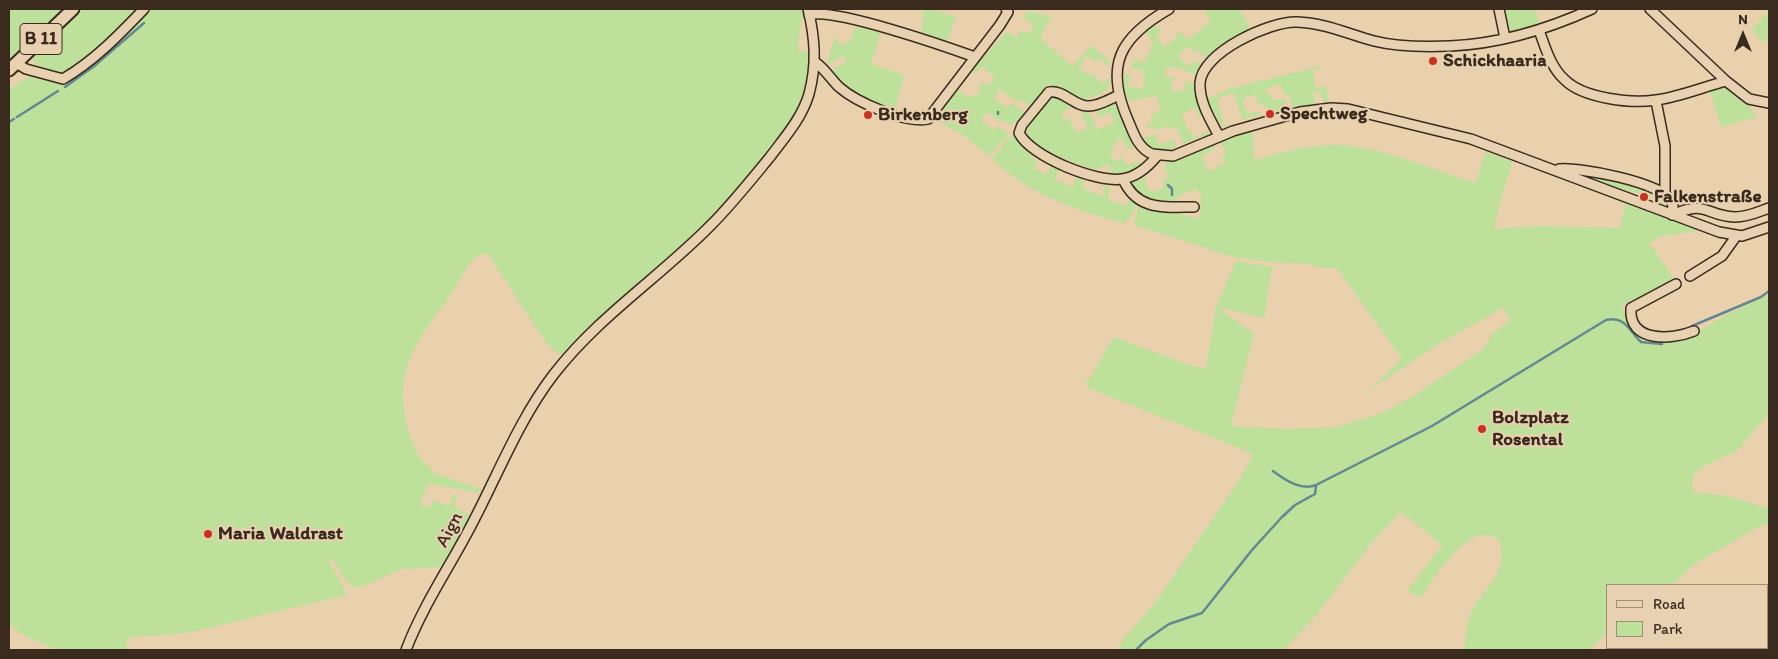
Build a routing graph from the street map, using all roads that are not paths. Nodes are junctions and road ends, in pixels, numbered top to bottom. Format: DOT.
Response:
graph roads {
  1 [pos="73,9"];
  2 [pos="144,9"];
  3 [pos="1169,9"];
  4 [pos="1499,9"];
  5 [pos="1592,9"];
  6 [pos="1650,9"];
  7 [pos="1007,10"];
  8 [pos="808,12"];
  9 [pos="1539,30"];
  10 [pos="1505,38"];
  11 [pos="975,57"];
  12 [pos="815,62"];
  13 [pos="12,66"];
  14 [pos="1726,81"];
  15 [pos="1119,95"];
  16 [pos="1656,100"];
  17 [pos="1769,103"];
  18 [pos="1219,136"];
  19 [pos="1157,156"];
  20 [pos="1557,170"];
  21 [pos="1123,179"];
  22 [pos="1665,194"];
  23 [pos="1194,207"];
  24 [pos="1769,208"];
  25 [pos="1672,215"];
  26 [pos="1769,227"];
  27 [pos="1737,236"];
  28 [pos="1690,276"];
  29 [pos="1676,284"];
  30 [pos="1694,331"];
  31 [pos="406,650"];
  1 -- 13 [label="main road, B 11"];
  2 -- 13 [label="street"];
  3 -- 15 [label="street"];
  4 -- 10 [label="street"];
  5 -- 9 [label="street"];
  6 -- 14 [label="street"];
  7 -- 11 [label="street"];
  8 -- 11 [label="street"];
  8 -- 12 [label="street, Aign"];
  9 -- 10 [label="street"];
  9 -- 16 [label="street"];
  10 -- 18 [label="street"];
  11 -- 12 [label="street"];
  12 -- 31 [label="street, Aign"];
  14 -- 16 [label="street"];
  14 -- 17 [label="street"];
  15 -- 19 [label="street"];
  15 -- 21 [label="street"];
  16 -- 22 [label="street"];
  18 -- 19 [label="street"];
  18 -- 20 [label="street"];
  19 -- 21 [label="street"];
  20 -- 22 [label="street"];
  20 -- 25 [label="street"];
  21 -- 23 [label="street"];
  22 -- 25 [label="street"];
  24 -- 25 [label="street"];
  25 -- 27 [label="street"];
  26 -- 27 [label="street"];
  27 -- 28 [label="street"];
  29 -- 30 [label="street"];
}
